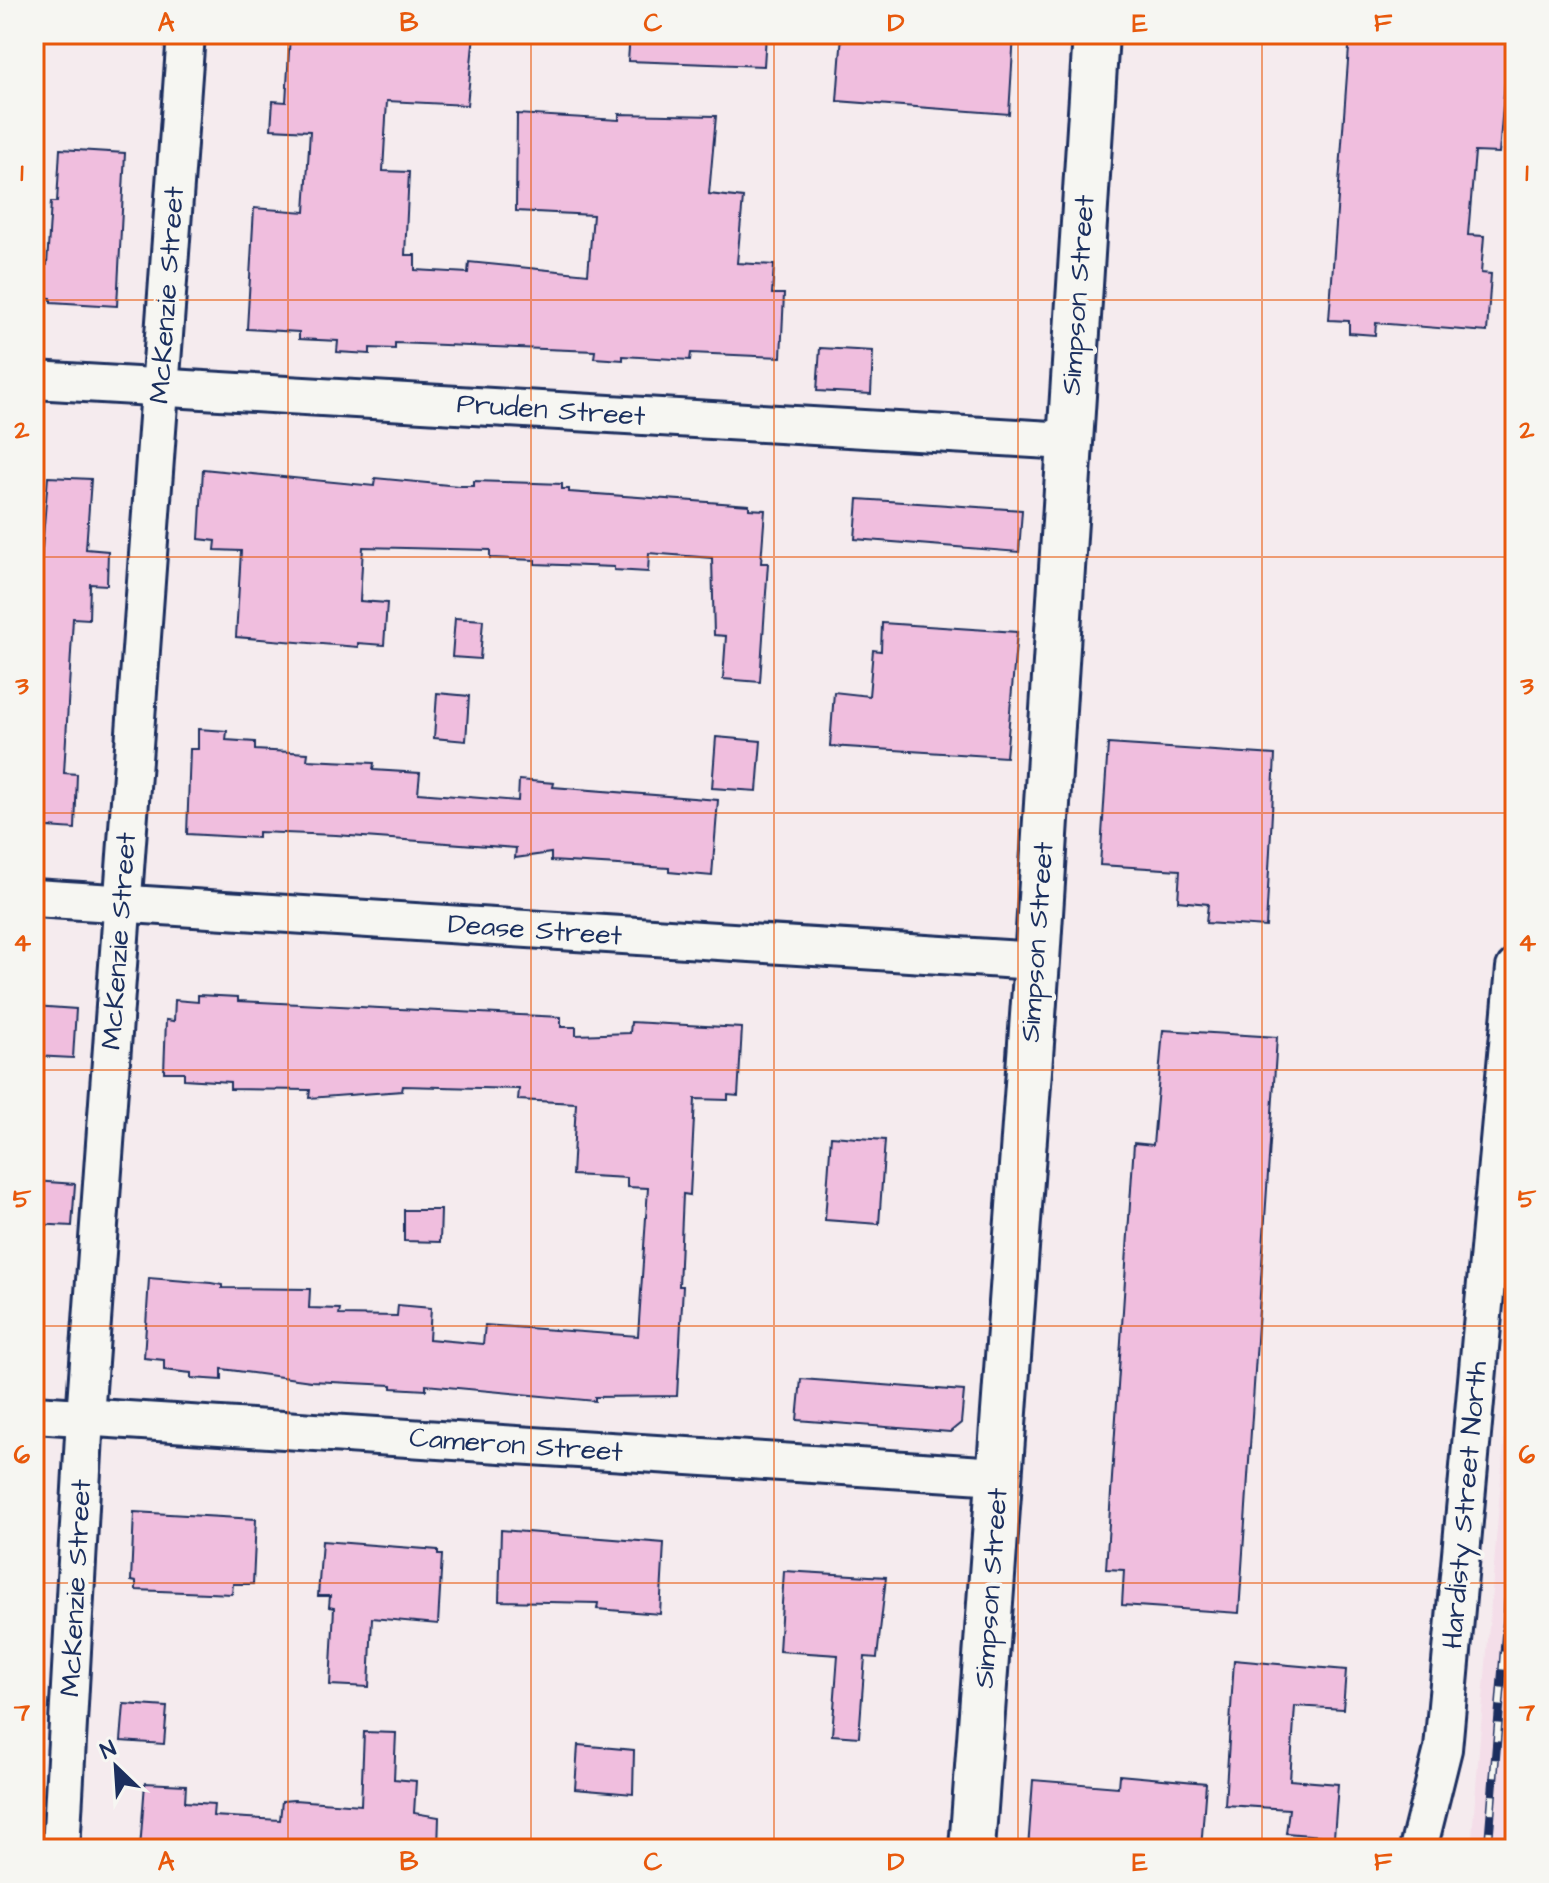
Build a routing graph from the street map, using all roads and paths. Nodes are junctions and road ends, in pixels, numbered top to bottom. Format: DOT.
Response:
graph roads {
  1 [pos="186,34"];
  2 [pos="1096,34"];
  3 [pos="34,380"];
  4 [pos="160,386"];
  5 [pos="1068,441"];
  6 [pos="34,898"];
  7 [pos="122,904"];
  8 [pos="1037,961"];
  9 [pos="1515,968"];
  10 [pos="34,1414"];
  11 [pos="85,1417"];
  12 [pos="999,1476"];
  13 [pos="61,1849"];
  14 [pos="972,1849"];
  15 [pos="1418,1849"];
  1 -- 4 [label="street, McKenzie Street"];
  2 -- 5 [label="main road, Simpson Street"];
  3 -- 4 [label="street, Pruden Street"];
  4 -- 5 [label="street, Pruden Street"];
  4 -- 7 [label="street, McKenzie Street"];
  5 -- 8 [label="main road, Simpson Street"];
  6 -- 7 [label="street, Dease Street"];
  7 -- 8 [label="street, Dease Street"];
  7 -- 11 [label="street, McKenzie Street"];
  8 -- 12 [label="main road, Simpson Street"];
  9 -- 15 [label="street, Hardisty Street North"];
  10 -- 11 [label="street, Cameron Street"];
  11 -- 12 [label="street, Cameron Street"];
  11 -- 13 [label="street, McKenzie Street"];
  12 -- 14 [label="main road, Simpson Street"];
}
